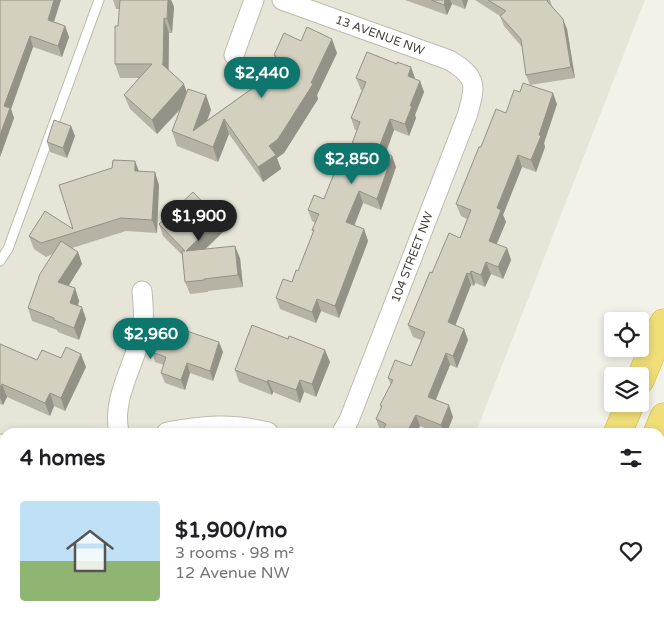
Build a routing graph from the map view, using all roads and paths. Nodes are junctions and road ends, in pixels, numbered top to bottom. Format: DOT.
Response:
graph roads {
  1 [pos="99,0"];
  2 [pos="254,0"];
  3 [pos="282,0"];
  4 [pos="234,55"];
  5 [pos="472,80"];
  6 [pos="0,261"];
  7 [pos="142,291"];
  8 [pos="664,323"];
  9 [pos="645,367"];
  10 [pos="627,412"];
  11 [pos="118,428"];
  12 [pos="194,428"];
  13 [pos="250,428"];
  14 [pos="344,428"];
  15 [pos="620,428"];
  1 -- 6 [label="lane"];
  2 -- 4 [label="street"];
  3 -- 5 [label="street, 13 AVENUE NW"];
  5 -- 14 [label="street, 104 STREET NW"];
  7 -- 11 [label="street"];
  8 -- 9 [label="highway"];
  10 -- 15 [label="highway"];
  12 -- 13 [label="street"];
}
